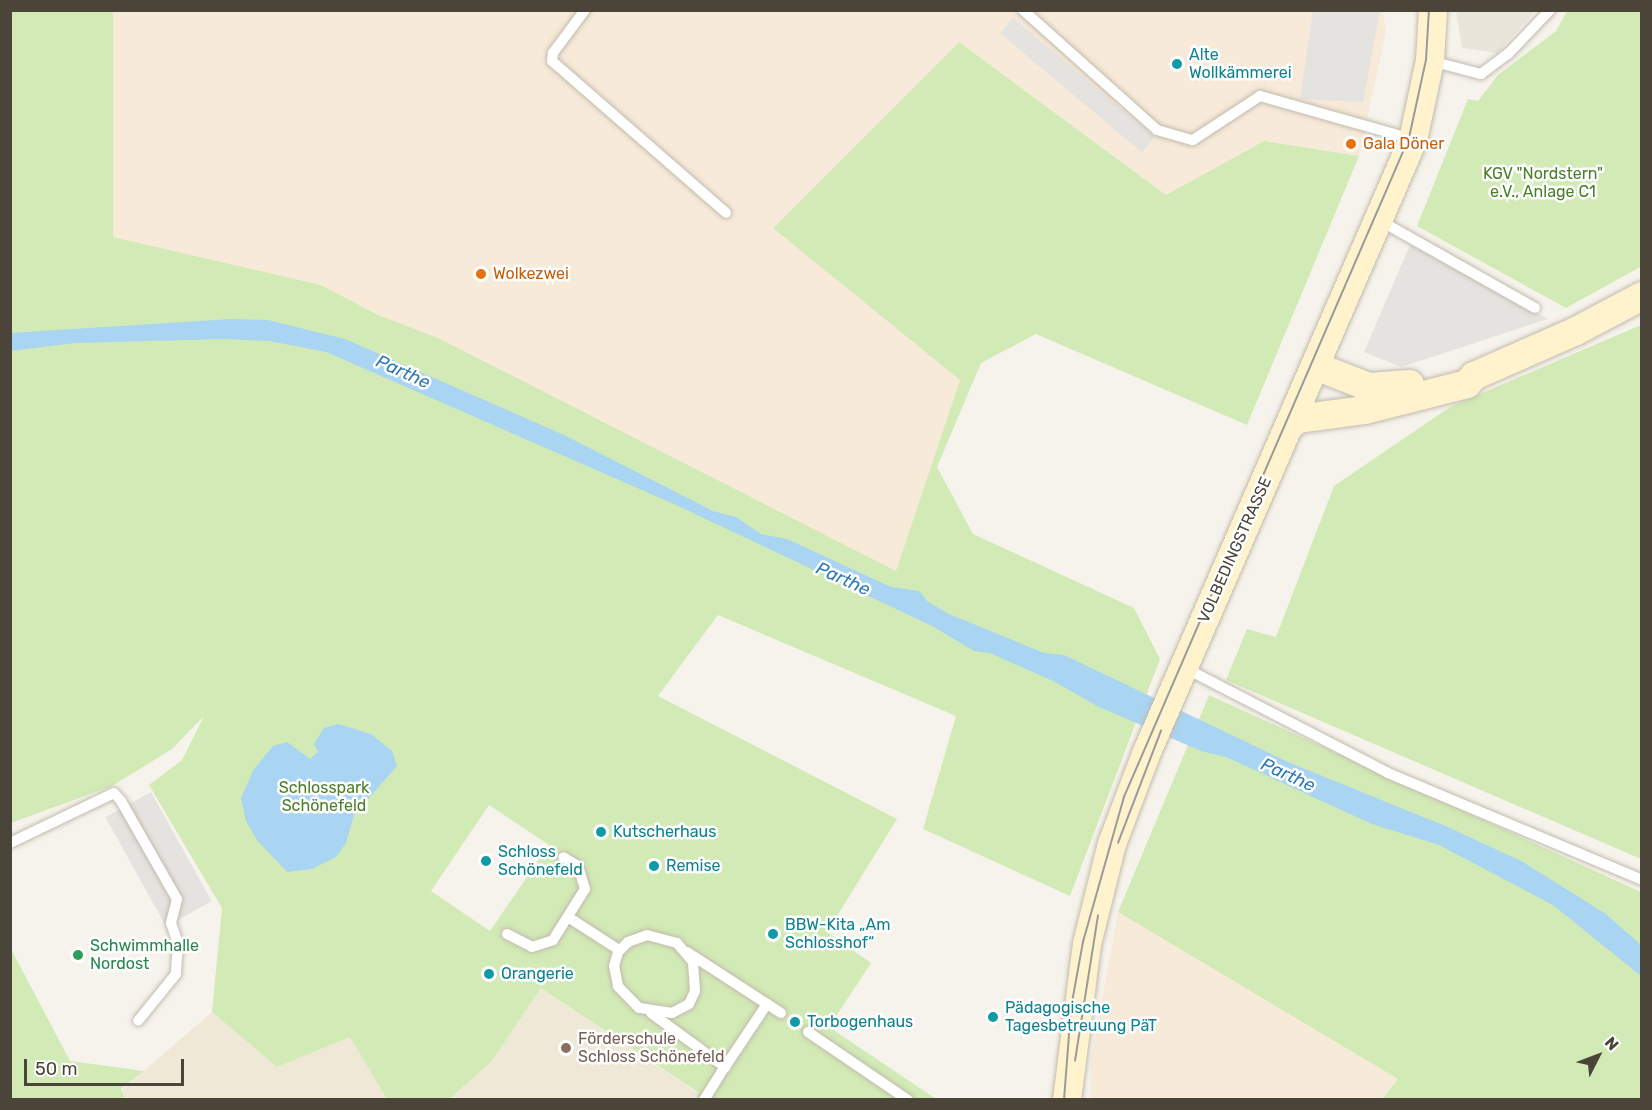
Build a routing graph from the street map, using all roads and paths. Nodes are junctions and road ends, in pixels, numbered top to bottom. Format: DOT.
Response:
graph roads {
  1 [pos="585,10"];
  2 [pos="1023,10"];
  3 [pos="1433,10"];
  4 [pos="1550,10"];
  5 [pos="1430,61"];
  6 [pos="1413,140"];
  7 [pos="726,213"];
  8 [pos="1378,220"];
  9 [pos="1641,296"];
  10 [pos="1535,308"];
  11 [pos="1315,366"];
  12 [pos="1474,376"];
  13 [pos="1289,427"];
  14 [pos="1184,668"];
  15 [pos="10,843"];
  16 [pos="563,857"];
  17 [pos="1641,880"];
  18 [pos="568,917"];
  19 [pos="507,934"];
  20 [pos="619,950"];
  21 [pos="687,952"];
  22 [pos="767,1004"];
  23 [pos="651,1012"];
  24 [pos="781,1013"];
  25 [pos="138,1021"];
  26 [pos="808,1032"];
  27 [pos="725,1067"];
  28 [pos="704,1100"];
  29 [pos="908,1100"];
  30 [pos="1067,1100"];
  1 -- 7 [label="lane"];
  2 -- 6 [label="lane"];
  3 -- 5 [label="main road, VOLBEDINGSTRASSE"];
  4 -- 5 [label="lane"];
  5 -- 6 [label="main road, VOLBEDINGSTRASSE"];
  6 -- 8 [label="main road, VOLBEDINGSTRASSE"];
  8 -- 10 [label="lane"];
  8 -- 11 [label="main road, VOLBEDINGSTRASSE"];
  9 -- 12 [label="main road"];
  11 -- 12 [label="main road"];
  11 -- 13 [label="main road, VOLBEDINGSTRASSE"];
  12 -- 13 [label="main road"];
  13 -- 14 [label="main road, VOLBEDINGSTRASSE"];
  14 -- 17 [label="lane"];
  14 -- 30 [label="main road, VOLBEDINGSTRASSE"];
  15 -- 25 [label="lane"];
  16 -- 18 [label="lane"];
  18 -- 19 [label="lane"];
  18 -- 20 [label="lane"];
  20 -- 21 [label="lane"];
  20 -- 23 [label="lane"];
  21 -- 22 [label="lane"];
  21 -- 23 [label="lane"];
  22 -- 24 [label="lane"];
  22 -- 27 [label="lane"];
  23 -- 27 [label="lane"];
  26 -- 29 [label="lane"];
  27 -- 28 [label="lane"];
}
